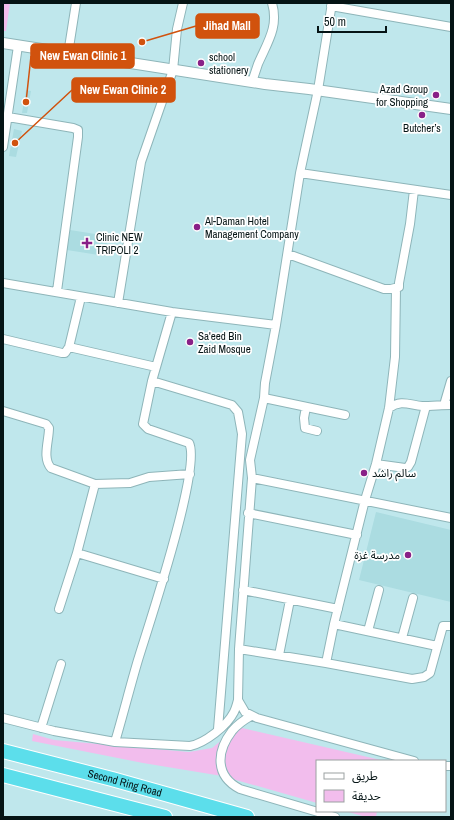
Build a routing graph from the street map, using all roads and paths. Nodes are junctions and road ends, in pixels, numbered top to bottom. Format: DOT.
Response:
graph roads {
  1 [pos="76,3"];
  2 [pos="183,3"];
  3 [pos="272,3"];
  4 [pos="331,4"];
  5 [pos="451,26"];
  6 [pos="3,43"];
  7 [pos="18,46"];
  8 [pos="68,54"];
  9 [pos="173,70"];
  10 [pos="252,82"];
  11 [pos="318,90"];
  12 [pos="451,109"];
  13 [pos="8,118"];
  14 [pos="3,147"];
  15 [pos="300,173"];
  16 [pos="414,190"];
  17 [pos="451,195"];
  18 [pos="288,254"];
  19 [pos="3,283"];
  20 [pos="396,288"];
  21 [pos="57,291"];
  22 [pos="80,297"];
  23 [pos="118,303"];
  24 [pos="172,312"];
  25 [pos="276,325"];
  26 [pos="3,338"];
  27 [pos="69,347"];
  28 [pos="156,367"];
  29 [pos="451,381"];
  30 [pos="152,382"];
  31 [pos="264,398"];
  32 [pos="448,405"];
  33 [pos="426,406"];
  34 [pos="306,407"];
  35 [pos="390,408"];
  36 [pos="3,411"];
  37 [pos="345,415"];
  38 [pos="317,431"];
  39 [pos="376,464"];
  40 [pos="190,474"];
  41 [pos="252,478"];
  42 [pos="95,484"];
  43 [pos="365,500"];
  44 [pos="248,513"];
  45 [pos="451,518"];
  46 [pos="358,535"];
  47 [pos="77,553"];
  48 [pos="164,579"];
  49 [pos="243,590"];
  50 [pos="378,590"];
  51 [pos="413,598"];
  52 [pos="290,600"];
  53 [pos="59,608"];
  54 [pos="338,609"];
  55 [pos="334,624"];
  56 [pos="451,626"];
  57 [pos="368,631"];
  58 [pos="402,638"];
  59 [pos="437,646"];
  60 [pos="238,649"];
  61 [pos="279,655"];
  62 [pos="326,663"];
  63 [pos="61,664"];
  64 [pos="238,700"];
  65 [pos="251,716"];
  66 [pos="3,718"];
  67 [pos="41,728"];
  68 [pos="218,729"];
  69 [pos="115,742"];
  70 [pos="3,751"];
  71 [pos="410,760"];
  72 [pos="3,775"];
  73 [pos="165,817"];
  74 [pos="247,817"];
  75 [pos="335,817"];
  1 -- 8 [label="street"];
  2 -- 9 [label="street"];
  3 -- 10 [label="street"];
  4 -- 5 [label="street"];
  4 -- 11 [label="street"];
  6 -- 7 [label="street"];
  7 -- 8 [label="street"];
  7 -- 13 [label="street"];
  8 -- 9 [label="street"];
  9 -- 10 [label="street"];
  9 -- 23 [label="street"];
  10 -- 11 [label="street"];
  11 -- 12 [label="street"];
  11 -- 15 [label="street"];
  13 -- 14 [label="street"];
  13 -- 21 [label="street"];
  15 -- 16 [label="street"];
  15 -- 18 [label="street"];
  16 -- 17 [label="street"];
  16 -- 20 [label="street"];
  18 -- 20 [label="street"];
  18 -- 25 [label="street"];
  19 -- 21 [label="street"];
  20 -- 35 [label="street"];
  21 -- 22 [label="street"];
  22 -- 23 [label="street"];
  22 -- 27 [label="street"];
  23 -- 24 [label="street"];
  24 -- 25 [label="street"];
  24 -- 28 [label="street"];
  25 -- 31 [label="street"];
  26 -- 27 [label="street"];
  27 -- 28 [label="street"];
  28 -- 30 [label="street"];
  29 -- 32 [label="street"];
  30 -- 40 [label="street"];
  30 -- 68 [label="street"];
  31 -- 34 [label="street"];
  31 -- 41 [label="street"];
  32 -- 33 [label="street"];
  33 -- 35 [label="street"];
  33 -- 39 [label="street"];
  34 -- 37 [label="street"];
  34 -- 38 [label="street"];
  35 -- 39 [label="street"];
  36 -- 42 [label="street"];
  39 -- 43 [label="street"];
  40 -- 42 [label="street"];
  40 -- 48 [label="street"];
  41 -- 43 [label="street"];
  41 -- 44 [label="street"];
  42 -- 47 [label="street"];
  43 -- 45 [label="street"];
  43 -- 46 [label="street"];
  44 -- 46 [label="street"];
  44 -- 49 [label="street"];
  46 -- 54 [label="street"];
  47 -- 48 [label="street"];
  47 -- 53 [label="street"];
  48 -- 69 [label="street"];
  49 -- 52 [label="street"];
  49 -- 60 [label="street"];
  50 -- 57 [label="street"];
  51 -- 58 [label="street"];
  52 -- 54 [label="street"];
  52 -- 61 [label="street"];
  54 -- 55 [label="street"];
  55 -- 57 [label="street"];
  55 -- 62 [label="street"];
  56 -- 59 [label="street"];
  57 -- 58 [label="street"];
  58 -- 59 [label="street"];
  59 -- 62 [label="street"];
  60 -- 61 [label="street"];
  60 -- 64 [label="street"];
  61 -- 62 [label="street"];
  63 -- 67 [label="street"];
  64 -- 65 [label="street"];
  64 -- 68 [label="street"];
  65 -- 71 [label="street"];
  65 -- 75 [label="street"];
  66 -- 67 [label="street"];
  67 -- 69 [label="street"];
  68 -- 69 [label="street"];
  70 -- 74 [label="highway, Second Ring Road"];
  72 -- 73 [label="highway, Second Ring Road"];
}
